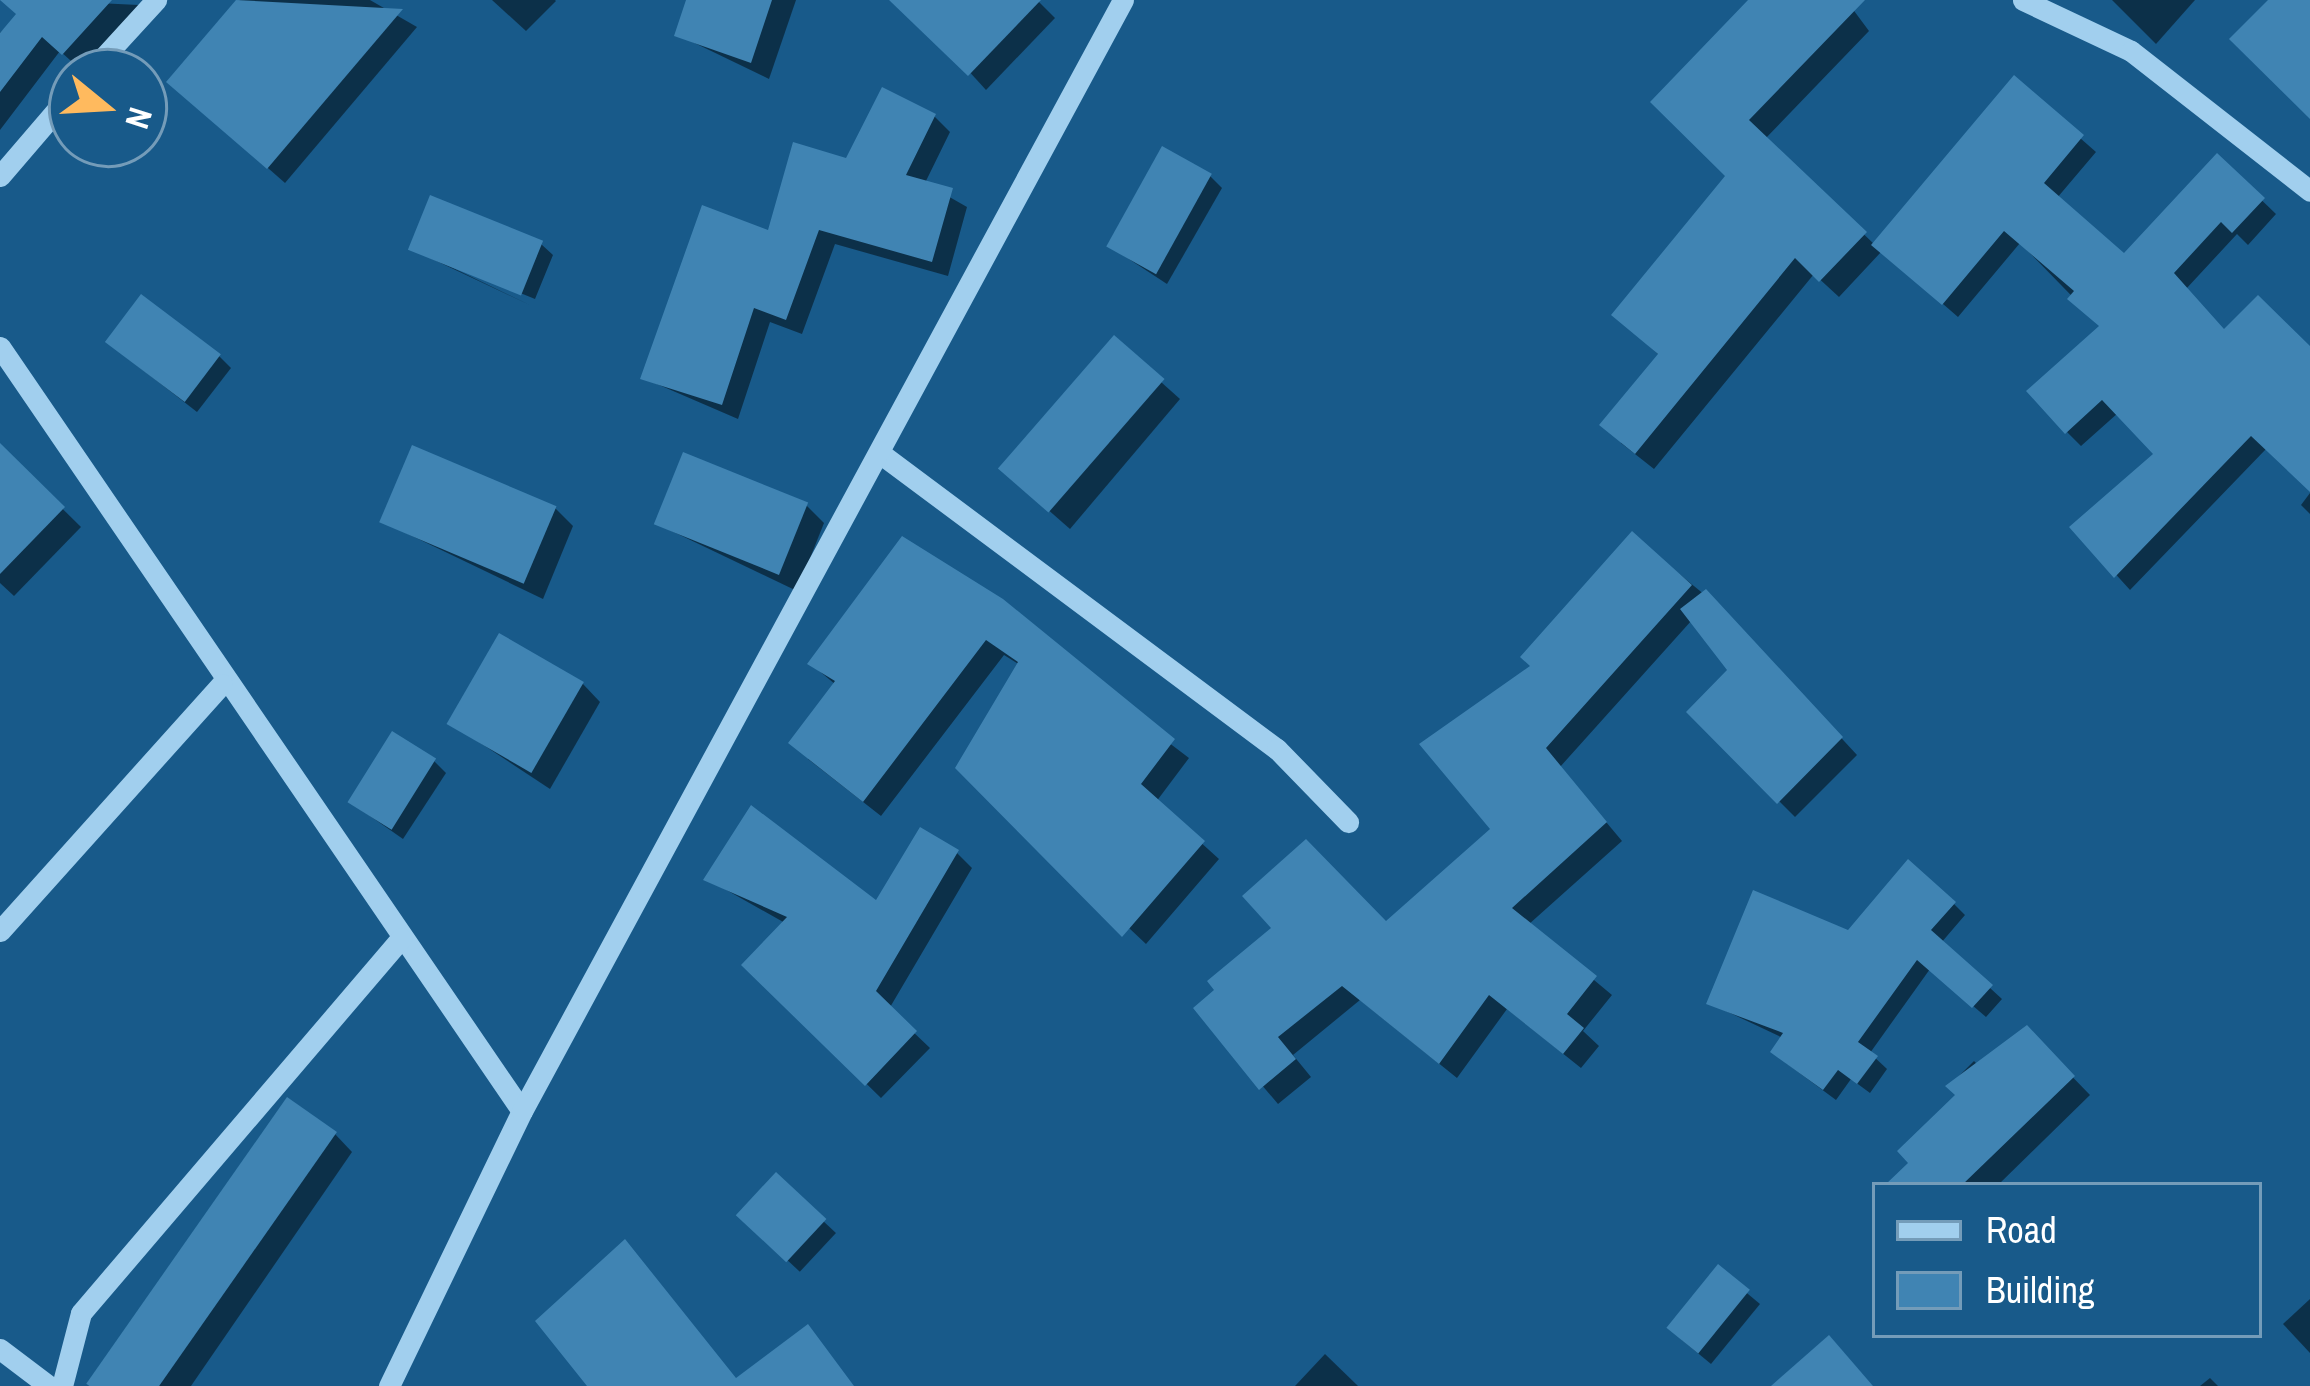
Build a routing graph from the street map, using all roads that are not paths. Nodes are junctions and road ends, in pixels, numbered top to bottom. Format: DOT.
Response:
graph roads {
  1 [pos="156,0"];
  2 [pos="1123,0"];
  3 [pos="2023,0"];
  4 [pos="112,48"];
  5 [pos="48,120"];
  6 [pos="0,176"];
  7 [pos="2310,191"];
  8 [pos="0,347"];
  9 [pos="880,454"];
  10 [pos="222,683"];
  11 [pos="1348,822"];
  12 [pos="0,931"];
  13 [pos="400,938"];
  14 [pos="522,1111"];
  15 [pos="0,1349"];
  16 [pos="49,1386"];
  17 [pos="62,1386"];
  18 [pos="389,1386"];
  1 -- 4 [label="street"];
  2 -- 9 [label="street"];
  3 -- 7 [label="street"];
  5 -- 6 [label="street"];
  8 -- 10 [label="street"];
  9 -- 11 [label="street"];
  9 -- 14 [label="street"];
  10 -- 12 [label="street"];
  10 -- 13 [label="street"];
  13 -- 14 [label="street"];
  13 -- 17 [label="street"];
  14 -- 18 [label="street"];
  15 -- 16 [label="street"];
}
